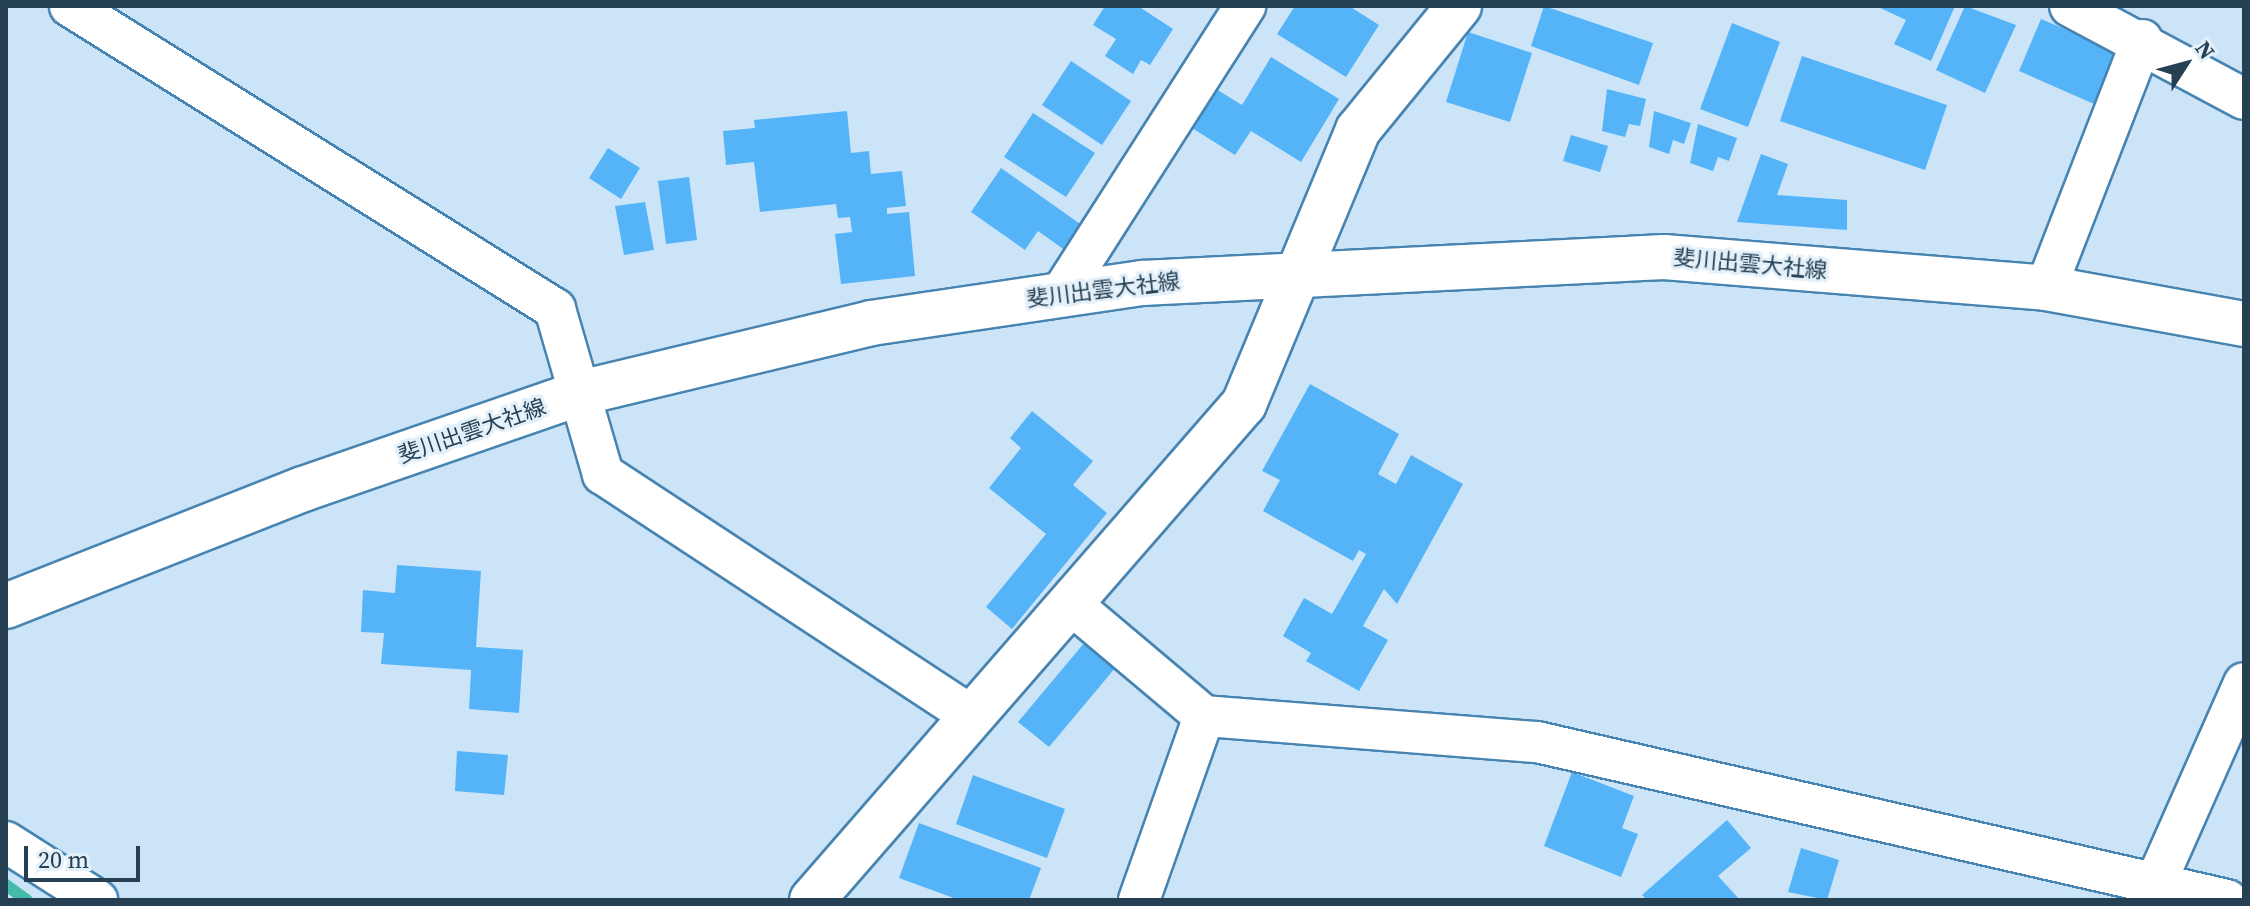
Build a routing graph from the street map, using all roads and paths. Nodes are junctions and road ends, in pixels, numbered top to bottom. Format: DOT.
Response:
graph roads {
  1 [pos="70,6"];
  2 [pos="1245,6"];
  3 [pos="1459,6"];
  4 [pos="2070,6"];
  5 [pos="2142,40"];
  6 [pos="2244,99"];
  7 [pos="1296,271"];
  8 [pos="2046,288"];
  9 [pos="1061,294"];
  10 [pos="2244,324"];
  11 [pos="580,393"];
  12 [pos="1071,604"];
  13 [pos="6,606"];
  14 [pos="2244,683"];
  15 [pos="969,714"];
  16 [pos="1204,716"];
  17 [pos="6,842"];
  18 [pos="2152,892"];
  19 [pos="97,900"];
  20 [pos="812,900"];
  21 [pos="1139,900"];
  22 [pos="2227,900"];
  1 -- 11 [label="street"];
  2 -- 9 [label="street"];
  3 -- 7 [label="main road"];
  4 -- 5 [label="street"];
  5 -- 6 [label="street"];
  5 -- 8 [label="street"];
  7 -- 8 [label="main road, 斐川出雲大社線"];
  7 -- 9 [label="main road, 斐川出雲大社線"];
  7 -- 12 [label="main road"];
  8 -- 10 [label="main road, 斐川出雲大社線"];
  9 -- 11 [label="main road, 斐川出雲大社線"];
  11 -- 13 [label="main road, 斐川出雲大社線"];
  11 -- 15 [label="street"];
  12 -- 15 [label="main road"];
  12 -- 16 [label="street"];
  14 -- 18 [label="street"];
  15 -- 20 [label="main road"];
  16 -- 18 [label="street"];
  16 -- 21 [label="street"];
  17 -- 19 [label="street"];
  18 -- 22 [label="street"];
}
